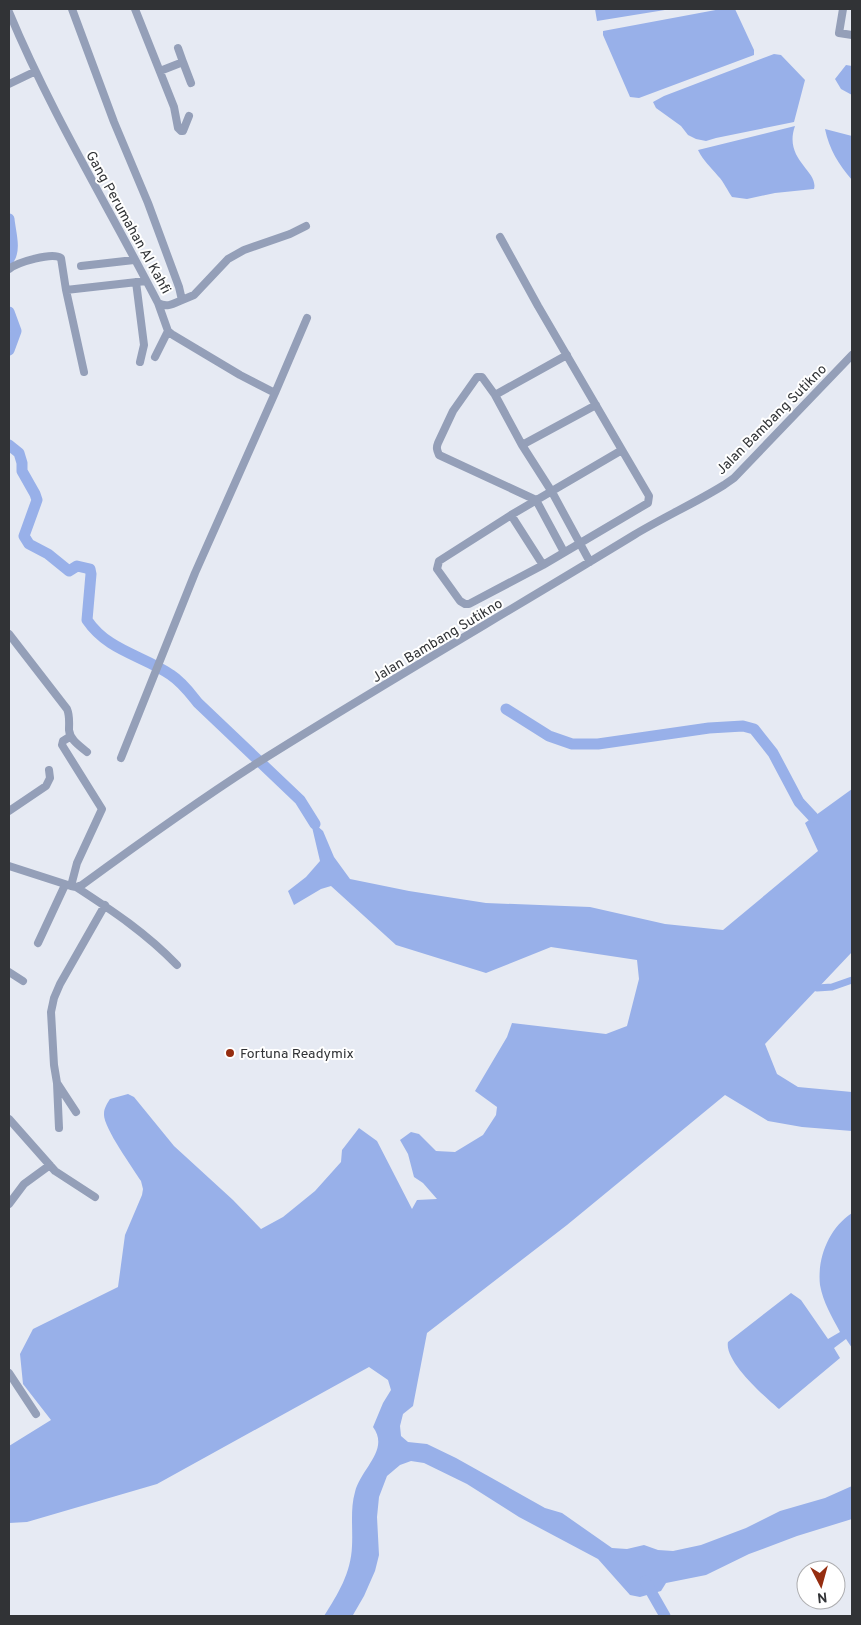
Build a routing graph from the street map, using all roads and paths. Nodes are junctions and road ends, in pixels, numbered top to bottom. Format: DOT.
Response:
graph roads {
  1 [pos="72,9"];
  2 [pos="135,9"];
  3 [pos="843,9"];
  4 [pos="9,12"];
  5 [pos="852,35"];
  6 [pos="178,48"];
  7 [pos="183,62"];
  8 [pos="160,71"];
  9 [pos="34,72"];
  10 [pos="191,83"];
  11 [pos="9,84"];
  12 [pos="190,116"];
  13 [pos="306,226"];
  14 [pos="500,237"];
  15 [pos="134,260"];
  16 [pos="81,266"];
  17 [pos="9,269"];
  18 [pos="146,281"];
  19 [pos="136,282"];
  20 [pos="66,290"];
  21 [pos="182,300"];
  22 [pos="158,303"];
  23 [pos="307,318"];
  24 [pos="168,330"];
  25 [pos="567,355"];
  26 [pos="852,355"];
  27 [pos="155,357"];
  28 [pos="140,362"];
  29 [pos="84,372"];
  30 [pos="275,393"];
  31 [pos="495,395"];
  32 [pos="596,405"];
  33 [pos="522,445"];
  34 [pos="622,450"];
  35 [pos="552,492"];
  36 [pos="536,500"];
  37 [pos="511,515"];
  38 [pos="580,543"];
  39 [pos="564,552"];
  40 [pos="590,562"];
  41 [pos="543,565"];
  42 [pos="9,634"];
  43 [pos="71,736"];
  44 [pos="87,752"];
  45 [pos="121,758"];
  46 [pos="49,770"];
  47 [pos="9,812"];
  48 [pos="9,866"];
  49 [pos="71,886"];
  50 [pos="104,905"];
  51 [pos="38,943"];
  52 [pos="177,965"];
  53 [pos="9,972"];
  54 [pos="23,981"];
  55 [pos="57,1083"];
  56 [pos="76,1112"];
  57 [pos="9,1119"];
  58 [pos="58,1128"];
  59 [pos="50,1165"];
  60 [pos="95,1198"];
  61 [pos="9,1204"];
  62 [pos="9,1373"];
  63 [pos="36,1414"];
  1 -- 21 [label="street, Gang Perumahan Al Kahfi"];
  2 -- 8 [label="street"];
  3 -- 5 [label="street"];
  4 -- 9 [label="street, Gang Perumahan Al Kahfi"];
  6 -- 7 [label="street"];
  7 -- 8 [label="street"];
  7 -- 10 [label="street"];
  8 -- 12 [label="street"];
  9 -- 11 [label="street"];
  9 -- 15 [label="street, Gang Perumahan Al Kahfi"];
  13 -- 21 [label="street"];
  14 -- 25 [label="street"];
  15 -- 16 [label="street"];
  15 -- 18 [label="street, Gang Perumahan Al Kahfi"];
  17 -- 20 [label="street"];
  18 -- 19 [label="street"];
  18 -- 22 [label="street, Gang Perumahan Al Kahfi"];
  19 -- 20 [label="street"];
  19 -- 28 [label="street"];
  20 -- 29 [label="street"];
  21 -- 22 [label="street, Gang Perumahan Al Kahfi"];
  22 -- 24 [label="street"];
  23 -- 30 [label="street"];
  24 -- 27 [label="street"];
  24 -- 30 [label="street"];
  25 -- 31 [label="street"];
  25 -- 32 [label="street"];
  26 -- 40 [label="street, Jalan Bambang Sutikno"];
  30 -- 45 [label="street"];
  31 -- 33 [label="street"];
  31 -- 36 [label="street"];
  32 -- 33 [label="street"];
  32 -- 34 [label="street"];
  33 -- 35 [label="street"];
  34 -- 35 [label="street"];
  34 -- 38 [label="street"];
  35 -- 36 [label="street"];
  35 -- 38 [label="street"];
  36 -- 37 [label="street"];
  36 -- 39 [label="street"];
  37 -- 41 [label="street"];
  37 -- 41 [label="street"];
  38 -- 39 [label="street"];
  38 -- 40 [label="street"];
  39 -- 41 [label="street"];
  40 -- 49 [label="street, Jalan Bambang Sutikno"];
  42 -- 43 [label="street"];
  43 -- 44 [label="street"];
  43 -- 49 [label="street"];
  46 -- 47 [label="street"];
  48 -- 49 [label="street"];
  49 -- 50 [label="street"];
  49 -- 51 [label="street"];
  50 -- 52 [label="street"];
  50 -- 55 [label="street"];
  53 -- 54 [label="street"];
  55 -- 56 [label="street"];
  55 -- 58 [label="street"];
  57 -- 59 [label="street"];
  59 -- 60 [label="street"];
  59 -- 61 [label="street"];
  62 -- 63 [label="street"];
}
